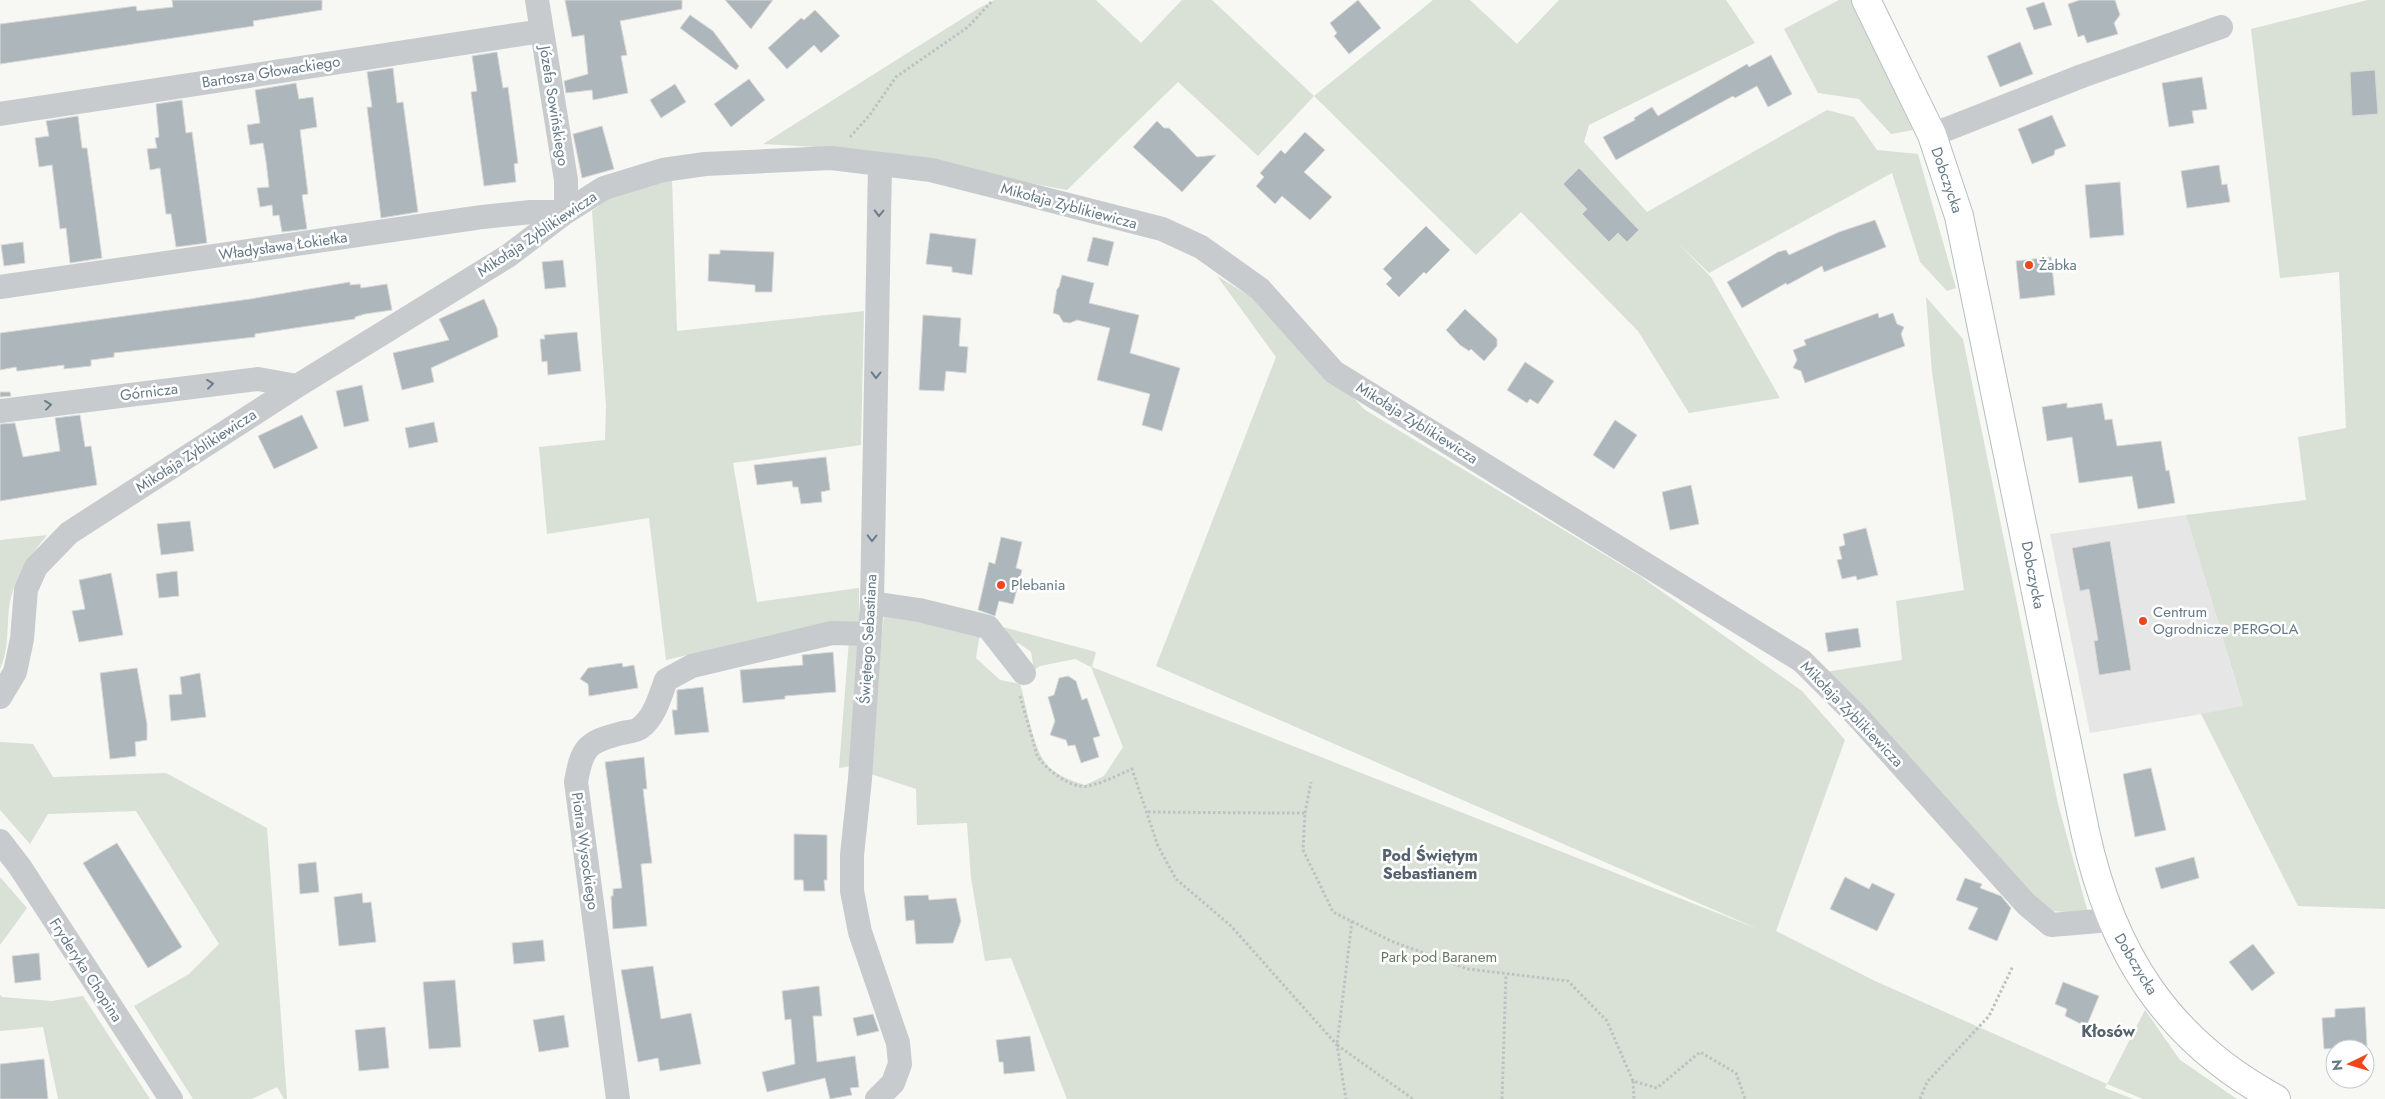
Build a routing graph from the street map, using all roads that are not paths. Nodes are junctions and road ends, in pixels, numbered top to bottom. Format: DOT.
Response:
graph roads {
  1 [pos="538,0"];
  2 [pos="1866,0"];
  3 [pos="2221,27"];
  4 [pos="542,31"];
  5 [pos="0,114"];
  6 [pos="1932,135"];
  7 [pos="880,164"];
  8 [pos="566,212"];
  9 [pos="0,287"];
  10 [pos="298,386"];
  11 [pos="0,411"];
  12 [pos="872,603"];
  13 [pos="870,634"];
  14 [pos="1024,673"];
  15 [pos="0,696"];
  16 [pos="0,841"];
  17 [pos="2111,920"];
  18 [pos="171,1099"];
  19 [pos="618,1099"];
  20 [pos="877,1099"];
  21 [pos="2276,1099"];
  1 -- 4 [label="street, Józefa Sowińskiego"];
  2 -- 6 [label="main road, Dobczycka"];
  3 -- 6 [label="street"];
  4 -- 5 [label="street, Bartosza Głowackiego"];
  4 -- 8 [label="street, Józefa Sowińskiego"];
  6 -- 17 [label="main road, Dobczycka"];
  7 -- 8 [label="street, Mikołaja Zyblikiewicza"];
  7 -- 12 [label="street, Świętego Sebastiana, one-way"];
  7 -- 17 [label="street, Mikołaja Zyblikiewicza"];
  8 -- 9 [label="street, Władysława Łokietka"];
  8 -- 10 [label="street, Mikołaja Zyblikiewicza"];
  11 -- 10 [label="street, Górnicza, one-way"];
  10 -- 15 [label="street, Mikołaja Zyblikiewicza"];
  12 -- 13 [label="street, Świętego Sebastiana"];
  12 -- 14 [label="street"];
  13 -- 19 [label="street, Piotra Wysockiego"];
  13 -- 20 [label="street, Świętego Sebastiana"];
  16 -- 18 [label="street, Fryderyka Chopina"];
  17 -- 21 [label="main road, Dobczycka"];
}
